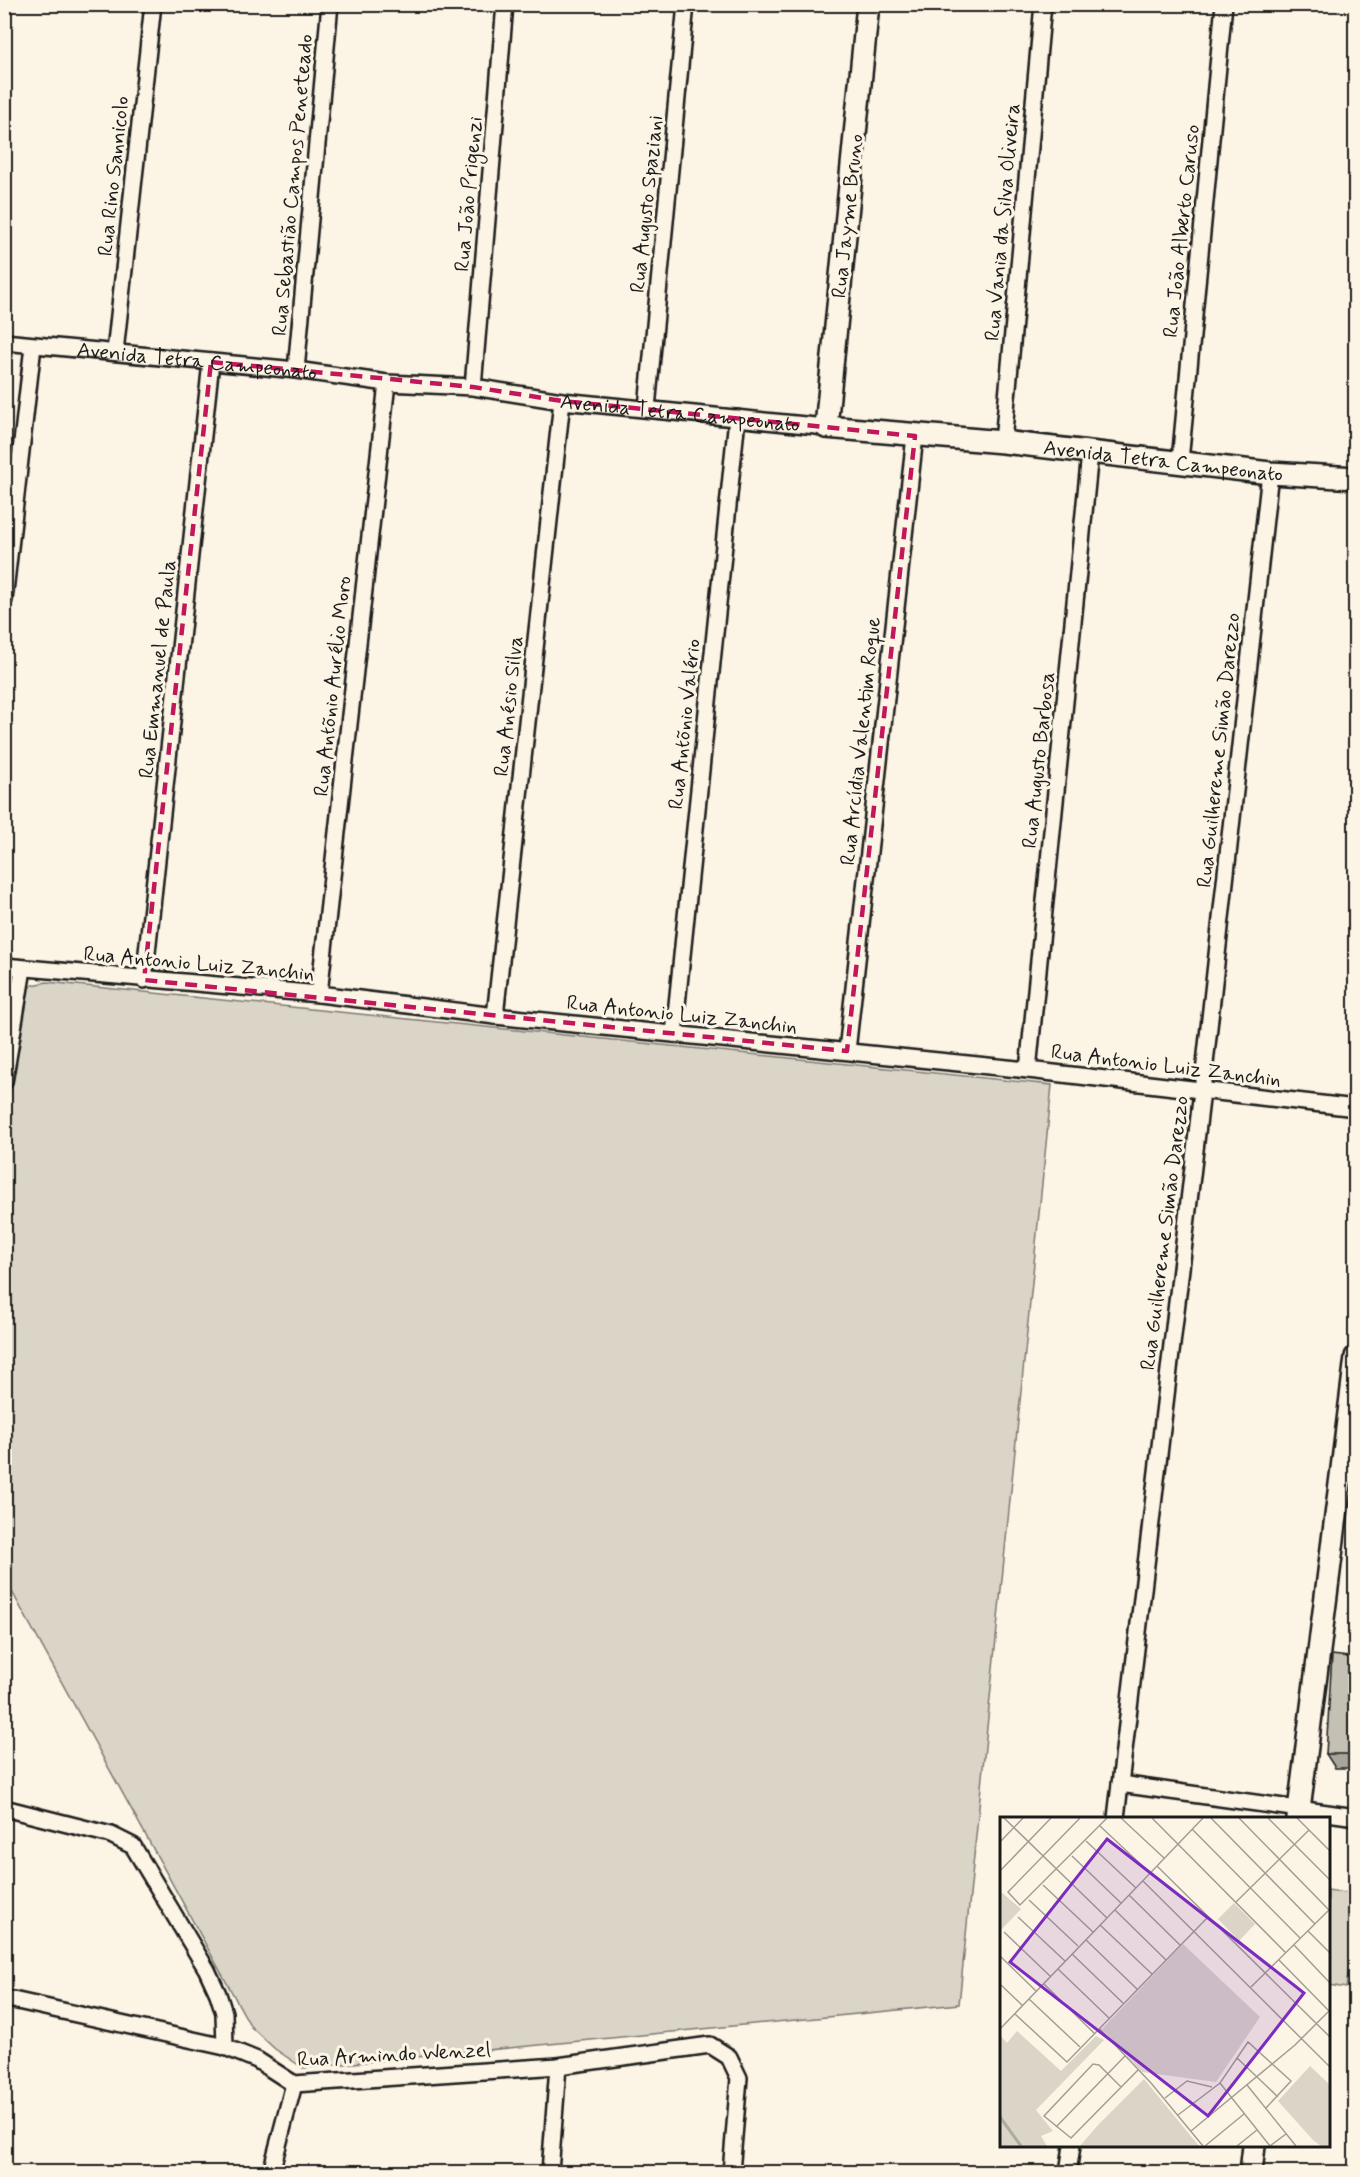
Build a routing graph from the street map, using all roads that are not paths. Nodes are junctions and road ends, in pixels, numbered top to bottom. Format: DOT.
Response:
graph roads {
  1 [pos="153,4"];
  2 [pos="330,4"];
  3 [pos="505,4"];
  4 [pos="686,4"];
  5 [pos="868,4"];
  6 [pos="1043,4"];
  7 [pos="1224,4"];
  8 [pos="4,342"];
  9 [pos="33,346"];
  10 [pos="115,352"];
  11 [pos="211,362"];
  12 [pos="296,370"];
  13 [pos="387,383"];
  14 [pos="472,387"];
  15 [pos="562,401"];
  16 [pos="647,408"];
  17 [pos="737,418"];
  18 [pos="826,427"];
  19 [pos="915,436"];
  20 [pos="1003,442"];
  21 [pos="1090,453"];
  22 [pos="1180,461"];
  23 [pos="1270,473"];
  24 [pos="1356,478"];
  25 [pos="4,600"];
  26 [pos="4,966"];
  27 [pos="22,969"];
  28 [pos="144,980"];
  29 [pos="319,994"];
  30 [pos="495,1016"];
  31 [pos="674,1034"];
  32 [pos="847,1051"];
  33 [pos="1028,1070"];
  34 [pos="4,1082"];
  35 [pos="1202,1091"];
  36 [pos="1356,1108"];
  37 [pos="1356,1357"];
  38 [pos="1120,1784"];
  39 [pos="4,1808"];
  40 [pos="1298,1814"];
  41 [pos="1116,1817"];
  42 [pos="1356,1817"];
  43 [pos="4,1998"];
  44 [pos="225,2047"];
  45 [pos="558,2066"];
  46 [pos="294,2084"];
  47 [pos="1072,2147"];
  48 [pos="1254,2147"];
  49 [pos="271,2172"];
  50 [pos="550,2172"];
  51 [pos="731,2172"];
  52 [pos="1068,2172"];
  53 [pos="1251,2172"];
  1 -- 10 [label="street, Rua Rino Sannicolo"];
  2 -- 12 [label="street, Rua Sebastião Campos Peneteado"];
  3 -- 14 [label="street, Rua João Prigenzi"];
  4 -- 16 [label="street, Rua Augusto Spaziani"];
  5 -- 18 [label="main road, Rua Jayme Bruno"];
  6 -- 20 [label="street, Rua Vania da Silva Oliveira"];
  7 -- 22 [label="street, Rua João Alberto Caruso"];
  8 -- 9 [label="street, Avenida Tetra Campeonato"];
  9 -- 10 [label="street, Avenida Tetra Campeonato"];
  9 -- 25 [label="street"];
  10 -- 11 [label="street, Avenida Tetra Campeonato"];
  11 -- 12 [label="street, Avenida Tetra Campeonato"];
  11 -- 28 [label="street, Rua Emmanuel de Paula"];
  12 -- 13 [label="street, Avenida Tetra Campeonato"];
  13 -- 14 [label="street, Avenida Tetra Campeonato"];
  13 -- 29 [label="street, Rua Antõnio Aurélio Moro"];
  14 -- 15 [label="street, Avenida Tetra Campeonato"];
  15 -- 16 [label="street, Avenida Tetra Campeonato"];
  15 -- 30 [label="street, Rua Anésio Silva"];
  16 -- 17 [label="street, Avenida Tetra Campeonato"];
  17 -- 18 [label="street, Avenida Tetra Campeonato"];
  17 -- 31 [label="street, Rua Antõnio Valério"];
  18 -- 19 [label="main road, Avenida Tetra Campeonato"];
  19 -- 20 [label="main road, Avenida Tetra Campeonato"];
  19 -- 32 [label="street, Rua Arcídia Valentim Roque"];
  20 -- 21 [label="main road, Avenida Tetra Campeonato"];
  21 -- 22 [label="main road, Avenida Tetra Campeonato"];
  21 -- 33 [label="street, Rua Augusto Barbosa"];
  22 -- 23 [label="main road, Avenida Tetra Campeonato"];
  23 -- 24 [label="main road, Avenida Tetra Campeonato"];
  23 -- 35 [label="street, Rua Guilhereme Simão Darezzo"];
  26 -- 27 [label="street, Rua Antonio Luiz Zanchin"];
  27 -- 28 [label="street, Rua Antonio Luiz Zanchin"];
  27 -- 34 [label="street"];
  28 -- 29 [label="street, Rua Antonio Luiz Zanchin"];
  29 -- 30 [label="street, Rua Antonio Luiz Zanchin"];
  30 -- 31 [label="street, Rua Antonio Luiz Zanchin"];
  31 -- 32 [label="street, Rua Antonio Luiz Zanchin"];
  32 -- 33 [label="street, Rua Antonio Luiz Zanchin"];
  33 -- 35 [label="street, Rua Antonio Luiz Zanchin"];
  35 -- 36 [label="street, Rua Antonio Luiz Zanchin"];
  35 -- 38 [label="street, Rua Guilhereme Simão Darezzo"];
  37 -- 40 [label="main road"];
  38 -- 40 [label="street"];
  38 -- 41 [label="street, Rua Guilhereme Simão Darezzo"];
  39 -- 44 [label="street"];
  40 -- 42 [label="street"];
  43 -- 44 [label="street, Rua Armindo Wenzel"];
  44 -- 46 [label="street, Rua Armindo Wenzel"];
  45 -- 46 [label="street, Rua Armindo Wenzel"];
  45 -- 50 [label="street"];
  45 -- 51 [label="street, Rua Armindo Wenzel"];
  46 -- 49 [label="street"];
  47 -- 52 [label="street"];
  48 -- 53 [label="main road"];
}
